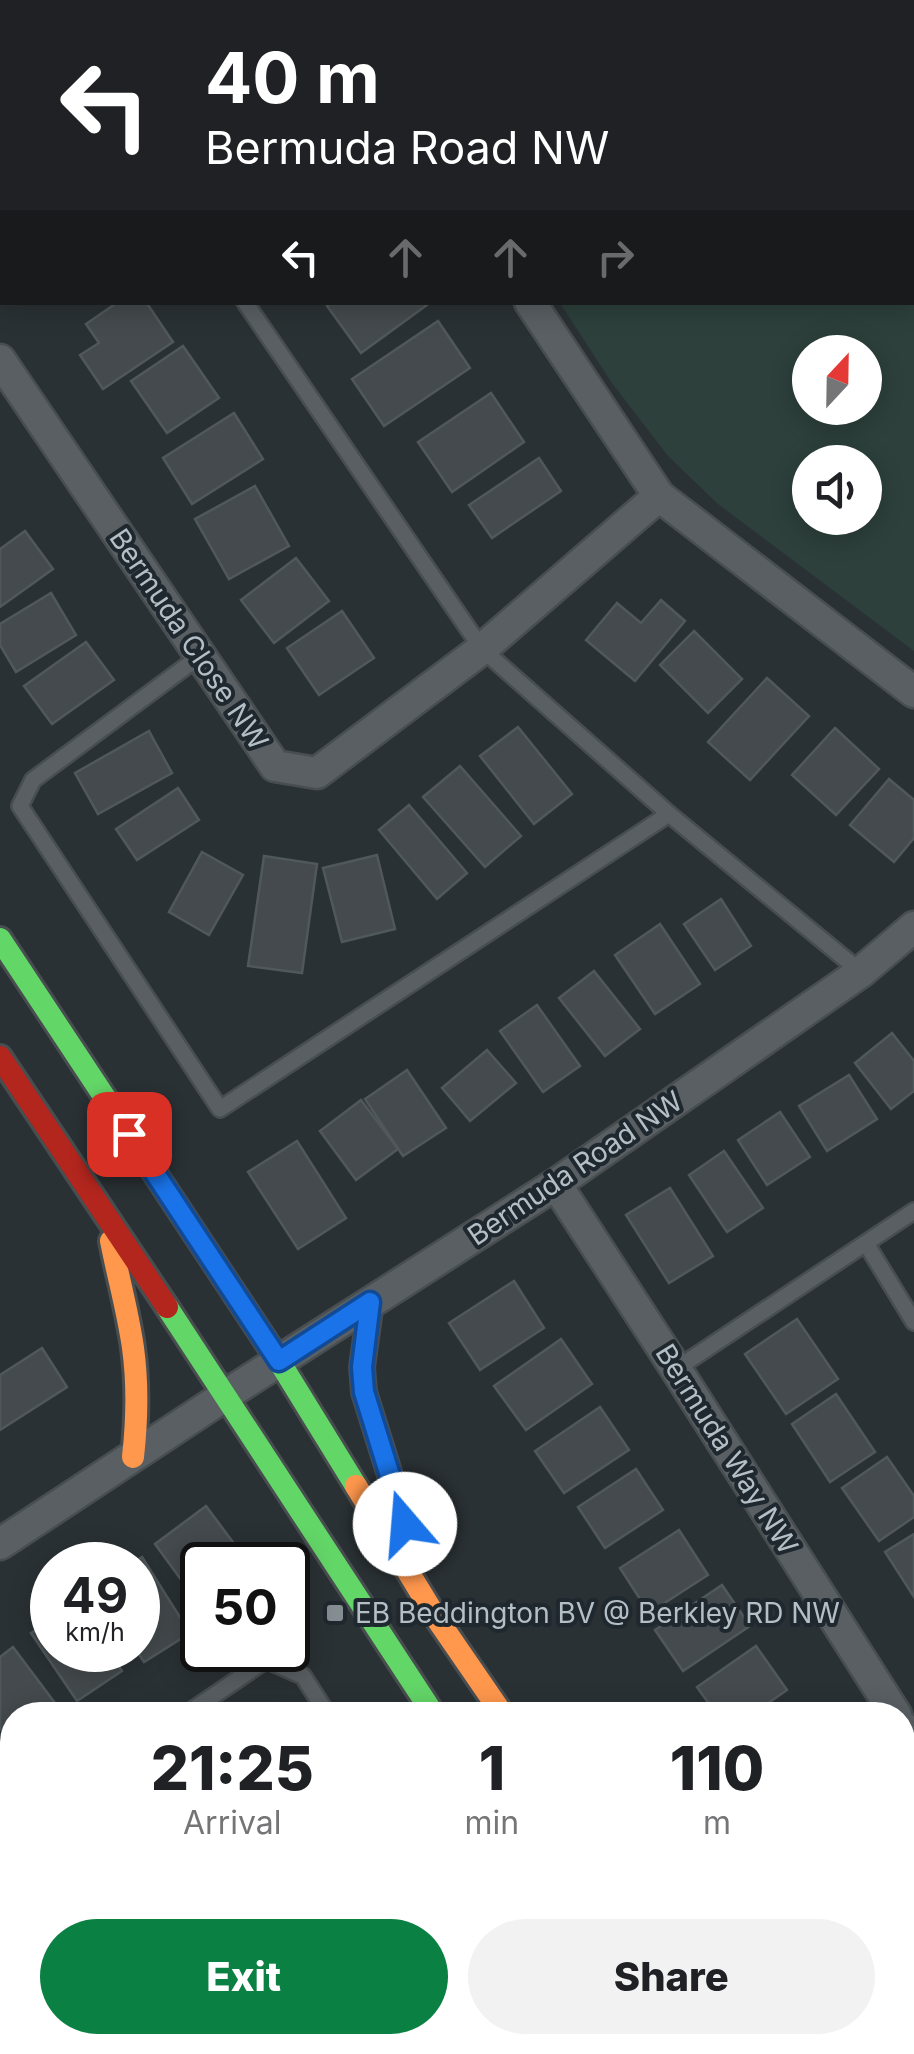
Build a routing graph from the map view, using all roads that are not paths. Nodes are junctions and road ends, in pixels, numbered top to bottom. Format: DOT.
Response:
graph roads {
  1 [pos="248,305"];
  2 [pos="532,305"];
  3 [pos="0,360"];
  4 [pos="659,496"];
  5 [pos="482,649"];
  6 [pos="200,656"];
  7 [pos="914,692"];
  8 [pos="669,814"];
  9 [pos="914,926"];
  10 [pos="0,939"];
  11 [pos="860,972"];
  12 [pos="0,1057"];
  13 [pos="556,1184"];
  14 [pos="914,1211"];
  15 [pos="105,1214"];
  16 [pos="867,1244"];
  17 [pos="370,1302"];
  18 [pos="914,1322"];
  19 [pos="279,1361"];
  20 [pos="676,1369"];
  21 [pos="226,1395"];
  22 [pos="133,1457"];
  23 [pos="0,1544"];
  24 [pos="435,1616"];
  25 [pos="204,1702"];
  26 [pos="320,1702"];
  27 [pos="426,1702"];
  28 [pos="494,1702"];
  29 [pos="888,1702"];
  1 -- 5 [label="lane"];
  2 -- 4 [label="street"];
  3 -- 6 [label="street, Bermuda Close NW"];
  4 -- 5 [label="street, Bermuda Close NW"];
  4 -- 7 [label="street"];
  5 -- 6 [label="street, Bermuda Close NW"];
  5 -- 8 [label="lane"];
  6 -- 8 [label="lane"];
  8 -- 11 [label="lane"];
  9 -- 11 [label="street, Bermuda Road NW"];
  10 -- 19 [label="main road"];
  11 -- 13 [label="street, Bermuda Road NW"];
  12 -- 15 [label="main road"];
  13 -- 17 [label="street, Bermuda Road NW"];
  13 -- 20 [label="street, Bermuda Way NW"];
  14 -- 16 [label="lane"];
  15 -- 21 [label="main road"];
  15 -- 22 [label="main road"];
  16 -- 18 [label="lane"];
  16 -- 20 [label="lane"];
  17 -- 19 [label="street, Bermuda Road NW"];
  17 -- 24 [label="main road"];
  19 -- 21 [label="street, Bermuda Road NW"];
  19 -- 24 [label="main road"];
  20 -- 29 [label="street, Bermuda Way NW"];
  21 -- 22 [label="street, Bermuda Road NW"];
  21 -- 27 [label="main road"];
  22 -- 23 [label="street, Bermuda Road NW"];
  24 -- 28 [label="main road"];
  25 -- 26 [label="lane"];
}
